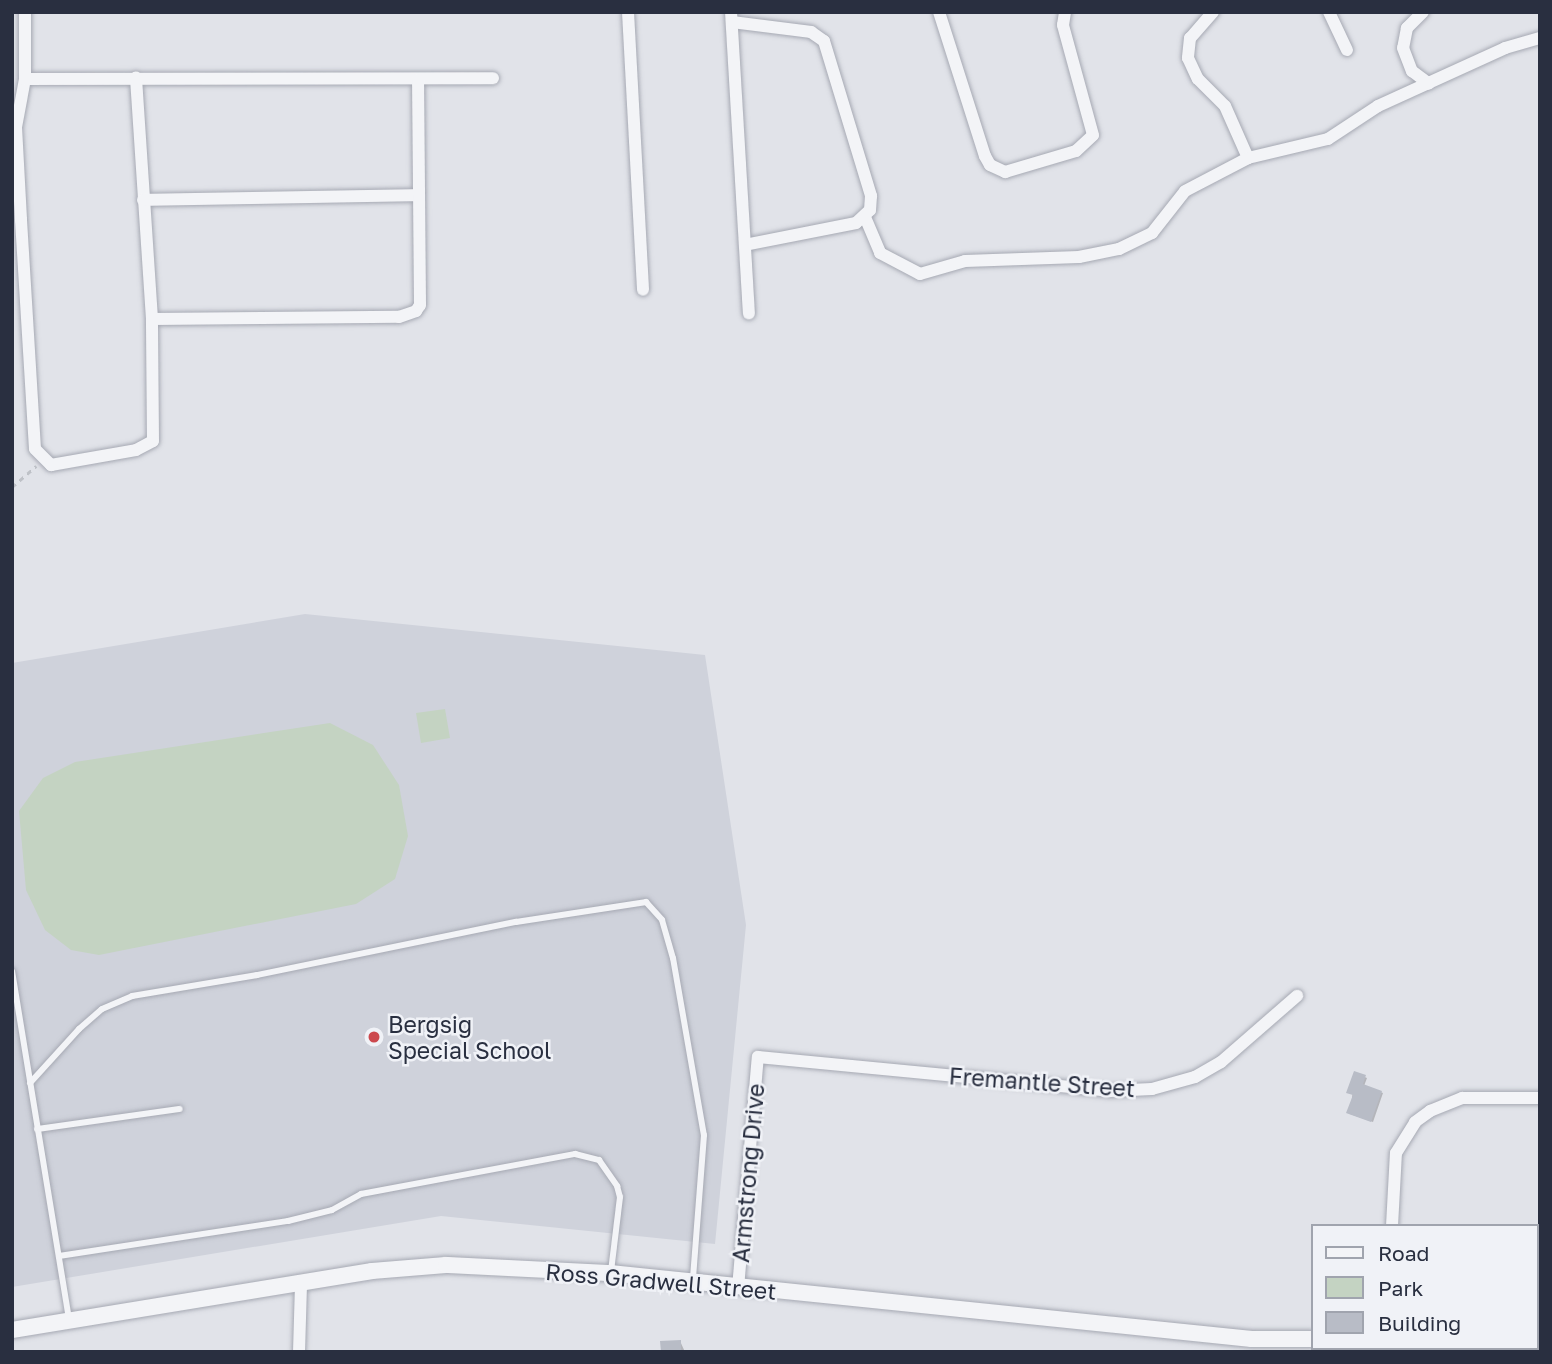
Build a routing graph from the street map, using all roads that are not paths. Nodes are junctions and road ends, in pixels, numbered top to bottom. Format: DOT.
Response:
graph roads {
  1 [pos="25,12"];
  2 [pos="628,12"];
  3 [pos="939,12"];
  4 [pos="1065,12"];
  5 [pos="1213,12"];
  6 [pos="1329,12"];
  7 [pos="1423,12"];
  8 [pos="731,17"];
  9 [pos="1540,37"];
  10 [pos="1347,50"];
  11 [pos="136,78"];
  12 [pos="494,78"];
  13 [pos="25,79"];
  14 [pos="418,79"];
  15 [pos="1429,84"];
  16 [pos="1248,158"];
  17 [pos="419,195"];
  18 [pos="144,200"];
  19 [pos="864,217"];
  20 [pos="745,245"];
  21 [pos="643,290"];
  22 [pos="749,313"];
  23 [pos="152,319"];
  24 [pos="12,971"];
  25 [pos="1297,996"];
  26 [pos="758,1057"];
  27 [pos="30,1083"];
  28 [pos="1540,1098"];
  29 [pos="180,1110"];
  30 [pos="37,1129"];
  31 [pos="1392,1224"];
  32 [pos="60,1256"];
  33 [pos="610,1273"];
  34 [pos="301,1283"];
  35 [pos="692,1283"];
  36 [pos="738,1288"];
  37 [pos="69,1321"];
  38 [pos="12,1330"];
  39 [pos="1310,1339"];
  40 [pos="1252,1345"];
  41 [pos="299,1352"];
  1 -- 13 [label="street"];
  2 -- 21 [label="street"];
  3 -- 4 [label="street"];
  5 -- 16 [label="street"];
  6 -- 10 [label="street"];
  7 -- 15 [label="street"];
  8 -- 19 [label="street"];
  8 -- 20 [label="street"];
  9 -- 15 [label="street"];
  11 -- 13 [label="street"];
  11 -- 14 [label="street"];
  11 -- 18 [label="street"];
  12 -- 14 [label="street"];
  13 -- 23 [label="street"];
  14 -- 17 [label="street"];
  15 -- 16 [label="street"];
  16 -- 19 [label="street"];
  17 -- 18 [label="street"];
  17 -- 23 [label="street"];
  18 -- 23 [label="street"];
  19 -- 20 [label="street"];
  20 -- 22 [label="street"];
  24 -- 27 [label="lane"];
  25 -- 26 [label="street, Fremantle Street"];
  26 -- 36 [label="street, Armstrong Drive"];
  27 -- 30 [label="lane"];
  27 -- 35 [label="lane"];
  28 -- 31 [label="street"];
  29 -- 30 [label="lane"];
  30 -- 32 [label="lane"];
  32 -- 33 [label="lane"];
  32 -- 37 [label="lane"];
  33 -- 34 [label="street, Ross Gradwell Street"];
  33 -- 35 [label="street, Ross Gradwell Street"];
  34 -- 37 [label="street, Ross Gradwell Street"];
  34 -- 41 [label="street"];
  35 -- 36 [label="street, Ross Gradwell Street"];
  36 -- 40 [label="street, Ross Gradwell Street"];
  37 -- 38 [label="street, Ross Gradwell Street"];
  39 -- 40 [label="street, Ross Gradwell Street"];
}
